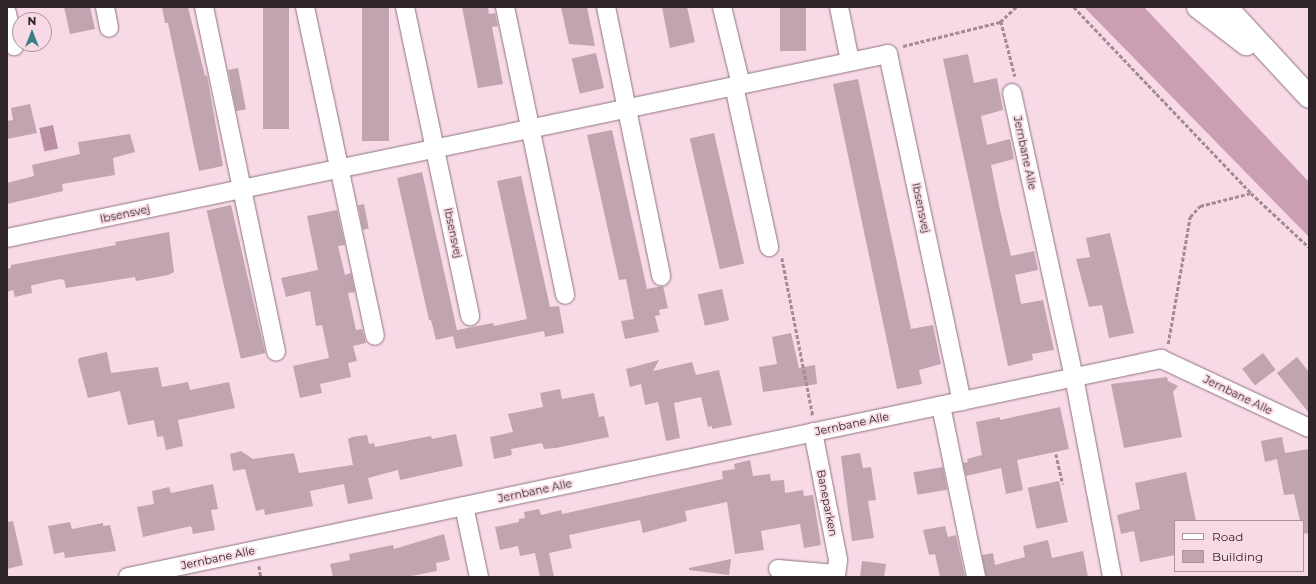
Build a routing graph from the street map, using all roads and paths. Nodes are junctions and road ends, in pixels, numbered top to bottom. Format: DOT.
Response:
graph roads {
  1 [pos="105,7"];
  2 [pos="305,7"];
  3 [pos="405,7"];
  4 [pos="505,7"];
  5 [pos="606,7"];
  6 [pos="722,7"];
  7 [pos="839,7"];
  8 [pos="1016,7"];
  9 [pos="1074,7"];
  10 [pos="1198,7"];
  11 [pos="1226,7"];
  12 [pos="205,11"];
  13 [pos="7,13"];
  14 [pos="1000,22"];
  15 [pos="109,28"];
  16 [pos="12,37"];
  17 [pos="888,54"];
  18 [pos="850,62"];
  19 [pos="1294,82"];
  20 [pos="737,86"];
  21 [pos="1012,93"];
  22 [pos="1309,98"];
  23 [pos="627,109"];
  24 [pos="531,129"];
  25 [pos="435,149"];
  26 [pos="339,169"];
  27 [pos="243,190"];
  28 [pos="1251,193"];
  29 [pos="7,238"];
  30 [pos="767,239"];
  31 [pos="1309,247"];
  32 [pos="661,276"];
  33 [pos="565,295"];
  34 [pos="470,316"];
  35 [pos="375,336"];
  36 [pos="276,352"];
  37 [pos="1165,360"];
  38 [pos="1074,377"];
  39 [pos="962,401"];
  40 [pos="942,406"];
  41 [pos="1309,428"];
  42 [pos="815,432"];
  43 [pos="1056,454"];
  44 [pos="1063,484"];
  45 [pos="464,506"];
  46 [pos="778,569"];
  47 [pos="836,576"];
  48 [pos="128,577"];
  49 [pos="479,577"];
  50 [pos="976,577"];
  51 [pos="1112,577"];
  1 -- 15 [label="street"];
  2 -- 26 [label="street"];
  3 -- 25 [label="street, Ibsensvej"];
  4 -- 24 [label="street"];
  5 -- 23 [label="street"];
  6 -- 20 [label="street"];
  7 -- 18 [label="street"];
  8 -- 14 [label="path"];
  9 -- 28 [label="path"];
  10 -- 19 [label="highway"];
  11 -- 19 [label="highway"];
  12 -- 27 [label="street"];
  13 -- 16 [label="street"];
  14 -- 17 [label="path"];
  14 -- 21 [label="path"];
  17 -- 18 [label="street, Ibsensvej"];
  17 -- 39 [label="street, Ibsensvej"];
  18 -- 20 [label="street, Ibsensvej"];
  19 -- 22 [label="highway"];
  20 -- 23 [label="street, Ibsensvej"];
  20 -- 30 [label="street"];
  21 -- 38 [label="street, Jernbane Alle"];
  23 -- 24 [label="street, Ibsensvej"];
  23 -- 32 [label="street"];
  24 -- 25 [label="street, Ibsensvej"];
  24 -- 33 [label="street"];
  25 -- 26 [label="street, Ibsensvej"];
  25 -- 34 [label="street, Ibsensvej"];
  26 -- 27 [label="street, Ibsensvej"];
  26 -- 35 [label="street"];
  27 -- 29 [label="street, Ibsensvej"];
  27 -- 36 [label="street"];
  28 -- 31 [label="path"];
  28 -- 37 [label="path"];
  30 -- 42 [label="path"];
  37 -- 38 [label="street, Jernbane Alle"];
  37 -- 41 [label="street, Jernbane Alle"];
  38 -- 39 [label="street, Jernbane Alle"];
  38 -- 51 [label="street, Jernbane Alle"];
  39 -- 40 [label="street, Jernbane Alle"];
  40 -- 42 [label="street, Jernbane Alle"];
  40 -- 50 [label="street"];
  42 -- 45 [label="street, Jernbane Alle"];
  42 -- 47 [label="street, Baneparken"];
  43 -- 44 [label="path"];
  45 -- 48 [label="street, Jernbane Alle"];
  45 -- 49 [label="street"];
  46 -- 47 [label="street, Baneparken"];
}
